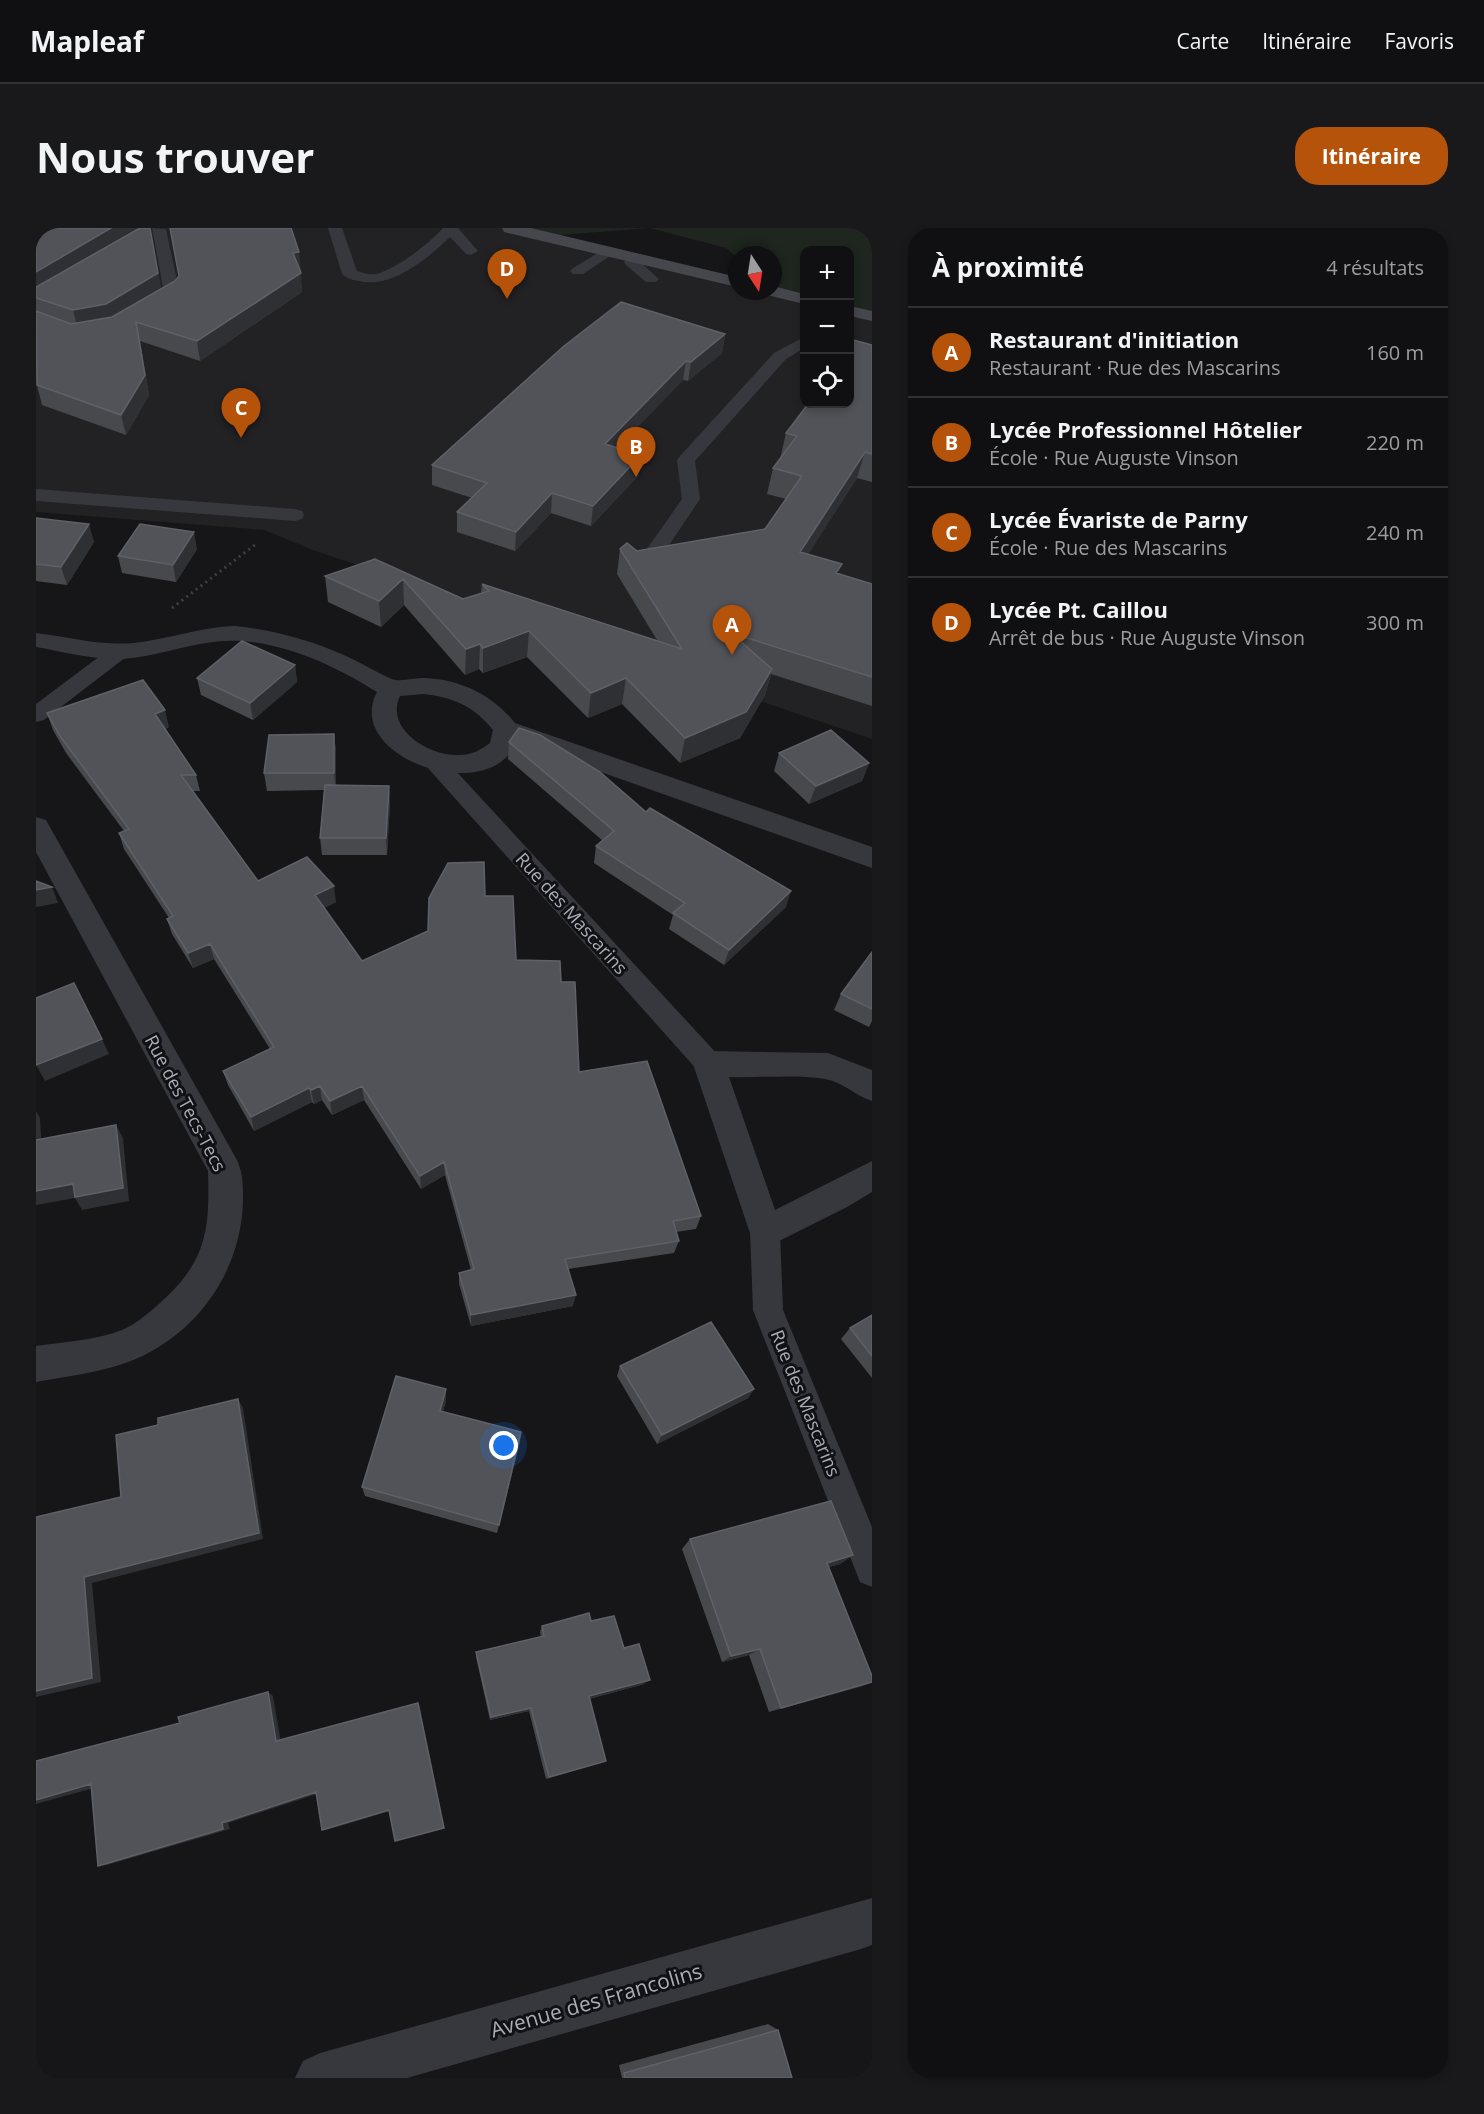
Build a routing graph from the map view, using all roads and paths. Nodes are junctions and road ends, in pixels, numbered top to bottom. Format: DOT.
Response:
graph roads {
  1 [pos="335,228"];
  2 [pos="510,228"];
  3 [pos="450,229"];
  4 [pos="156,231"];
  5 [pos="471,251"];
  6 [pos="608,251"];
  7 [pos="633,257"];
  8 [pos="578,271"];
  9 [pos="651,279"];
  10 [pos="728,280"];
  11 [pos="782,293"];
  12 [pos="800,298"];
  13 [pos="854,311"];
  14 [pos="872,316"];
  15 [pos="135,318"];
  16 [pos="800,344"];
  17 [pos="36,495"];
  18 [pos="295,515"];
  19 [pos="652,556"];
  20 [pos="171,609"];
  21 [pos="36,640"];
  22 [pos="119,652"];
  23 [pos="391,688"];
  24 [pos="36,715"];
  25 [pos="506,729"];
  26 [pos="435,762"];
  27 [pos="36,827"];
  28 [pos="872,858"];
  29 [pos="709,1064"];
  30 [pos="872,1088"];
  31 [pos="872,1175"];
  32 [pos="765,1231"];
  33 [pos="36,1364"];
  34 [pos="872,1570"];
  35 [pos="872,1921"];
  36 [pos="320,2078"];
  1 -- 3 [label="lane"];
  2 -- 6 [label="main road"];
  3 -- 5 [label="lane"];
  4 -- 15 [label="lane"];
  6 -- 7 [label="main road"];
  6 -- 8 [label="lane"];
  7 -- 9 [label="lane"];
  7 -- 10 [label="main road"];
  11 -- 12 [label="main road"];
  13 -- 14 [label="main road"];
  16 -- 19 [label="lane"];
  17 -- 18 [label="lane"];
  18 -- 20 [label="path"];
  21 -- 22 [label="street"];
  22 -- 23 [label="street"];
  22 -- 24 [label="lane"];
  23 -- 25 [label="street"];
  23 -- 26 [label="street, Rue des Mascarins"];
  25 -- 26 [label="street, Rue des Mascarins"];
  25 -- 28 [label="street"];
  26 -- 29 [label="lane, Rue des Mascarins"];
  27 -- 33 [label="street, Rue des Tecs-Tecs"];
  29 -- 30 [label="street"];
  29 -- 32 [label="street, Rue des Mascarins"];
  31 -- 32 [label="street"];
  32 -- 34 [label="lane, Rue des Mascarins"];
  35 -- 36 [label="street, Avenue des Francolins"];
}
